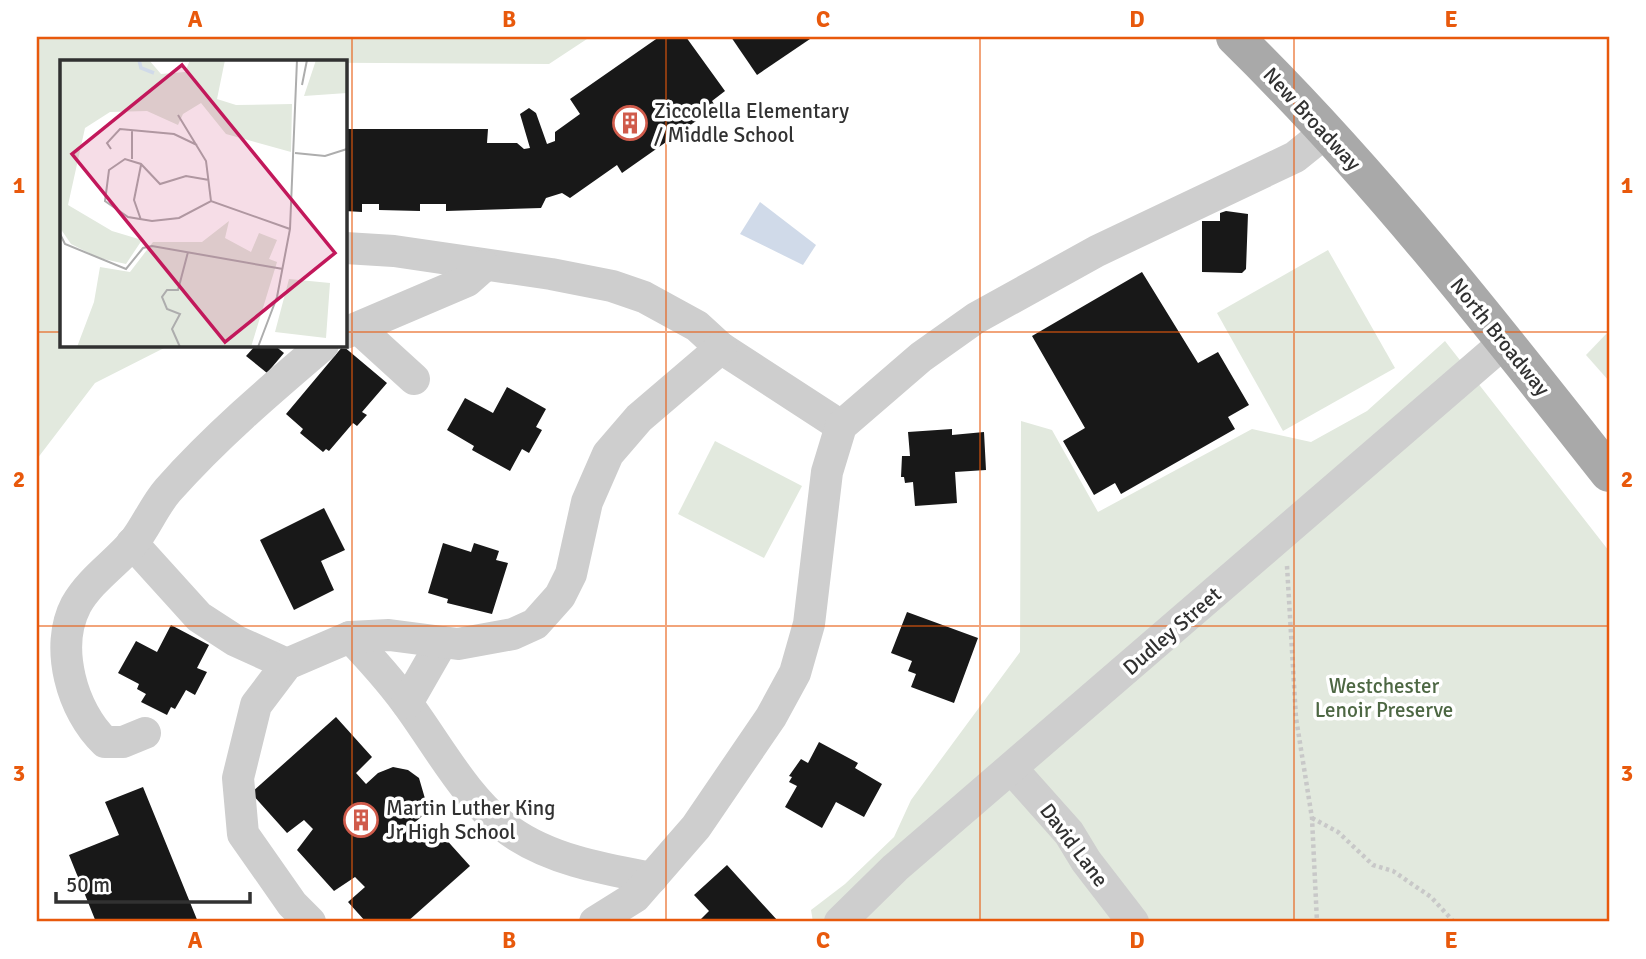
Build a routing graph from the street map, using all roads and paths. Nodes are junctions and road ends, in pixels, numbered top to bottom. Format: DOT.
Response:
graph roads {
  1 [pos="1235,37"];
  2 [pos="1326,132"];
  3 [pos="1387,203"];
  4 [pos="346,248"];
  5 [pos="484,266"];
  6 [pos="351,330"];
  7 [pos="1506,341"];
  8 [pos="322,346"];
  9 [pos="721,348"];
  10 [pos="414,379"];
  11 [pos="841,426"];
  12 [pos="1609,473"];
  13 [pos="1281,534"];
  14 [pos="132,543"];
  15 [pos="350,637"];
  16 [pos="442,642"];
  17 [pos="287,664"];
  18 [pos="407,704"];
  19 [pos="145,733"];
  20 [pos="1012,769"];
  21 [pos="1312,818"];
  22 [pos="652,878"];
  23 [pos="310,922"];
  24 [pos="595,922"];
  25 [pos="840,922"];
  26 [pos="1133,922"];
  27 [pos="1317,922"];
  28 [pos="1454,922"];
  1 -- 2 [label="main road, New Broadway"];
  2 -- 3 [label="main road, New Broadway"];
  2 -- 11 [label="street"];
  3 -- 7 [label="main road, North Broadway"];
  4 -- 5 [label="street"];
  5 -- 6 [label="street"];
  5 -- 9 [label="street"];
  6 -- 10 [label="street"];
  7 -- 12 [label="main road, North Broadway"];
  7 -- 13 [label="street, Dudley Street"];
  8 -- 14 [label="street"];
  9 -- 11 [label="street"];
  9 -- 16 [label="street"];
  11 -- 22 [label="street"];
  13 -- 20 [label="street, Dudley Street"];
  13 -- 21 [label="path"];
  14 -- 17 [label="street"];
  14 -- 19 [label="street"];
  15 -- 16 [label="street"];
  15 -- 17 [label="street"];
  15 -- 18 [label="street"];
  16 -- 18 [label="street"];
  17 -- 23 [label="street"];
  18 -- 22 [label="street"];
  20 -- 25 [label="street, Dudley Street"];
  20 -- 26 [label="street, David Lane"];
  21 -- 27 [label="path"];
  21 -- 28 [label="path"];
  22 -- 24 [label="street"];
}
